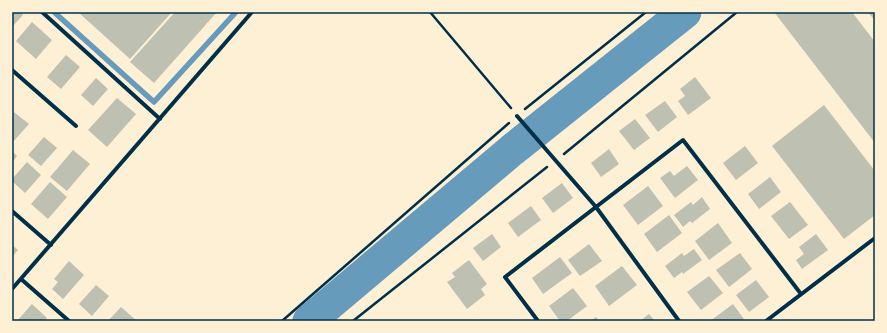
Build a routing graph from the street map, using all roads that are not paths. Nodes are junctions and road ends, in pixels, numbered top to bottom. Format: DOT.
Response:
graph roads {
  1 [pos="42,12"];
  2 [pos="252,12"];
  3 [pos="12,70"];
  4 [pos="517,116"];
  5 [pos="160,118"];
  6 [pos="76,126"];
  7 [pos="596,207"];
  8 [pos="12,211"];
  9 [pos="875,238"];
  10 [pos="50,245"];
  11 [pos="21,279"];
  12 [pos="12,289"];
  13 [pos="801,294"];
  14 [pos="69,321"];
  15 [pos="538,321"];
  16 [pos="679,321"];
  17 [pos="766,321"];
  1 -- 5 [label="street"];
  2 -- 5 [label="street"];
  3 -- 6 [label="street"];
  4 -- 7 [label="street"];
  5 -- 10 [label="street"];
  7 -- 13 [label="street"];
  7 -- 15 [label="street"];
  7 -- 16 [label="street"];
  8 -- 10 [label="street"];
  9 -- 13 [label="street"];
  10 -- 11 [label="street"];
  11 -- 12 [label="street"];
  11 -- 14 [label="street"];
  13 -- 17 [label="street"];
}
